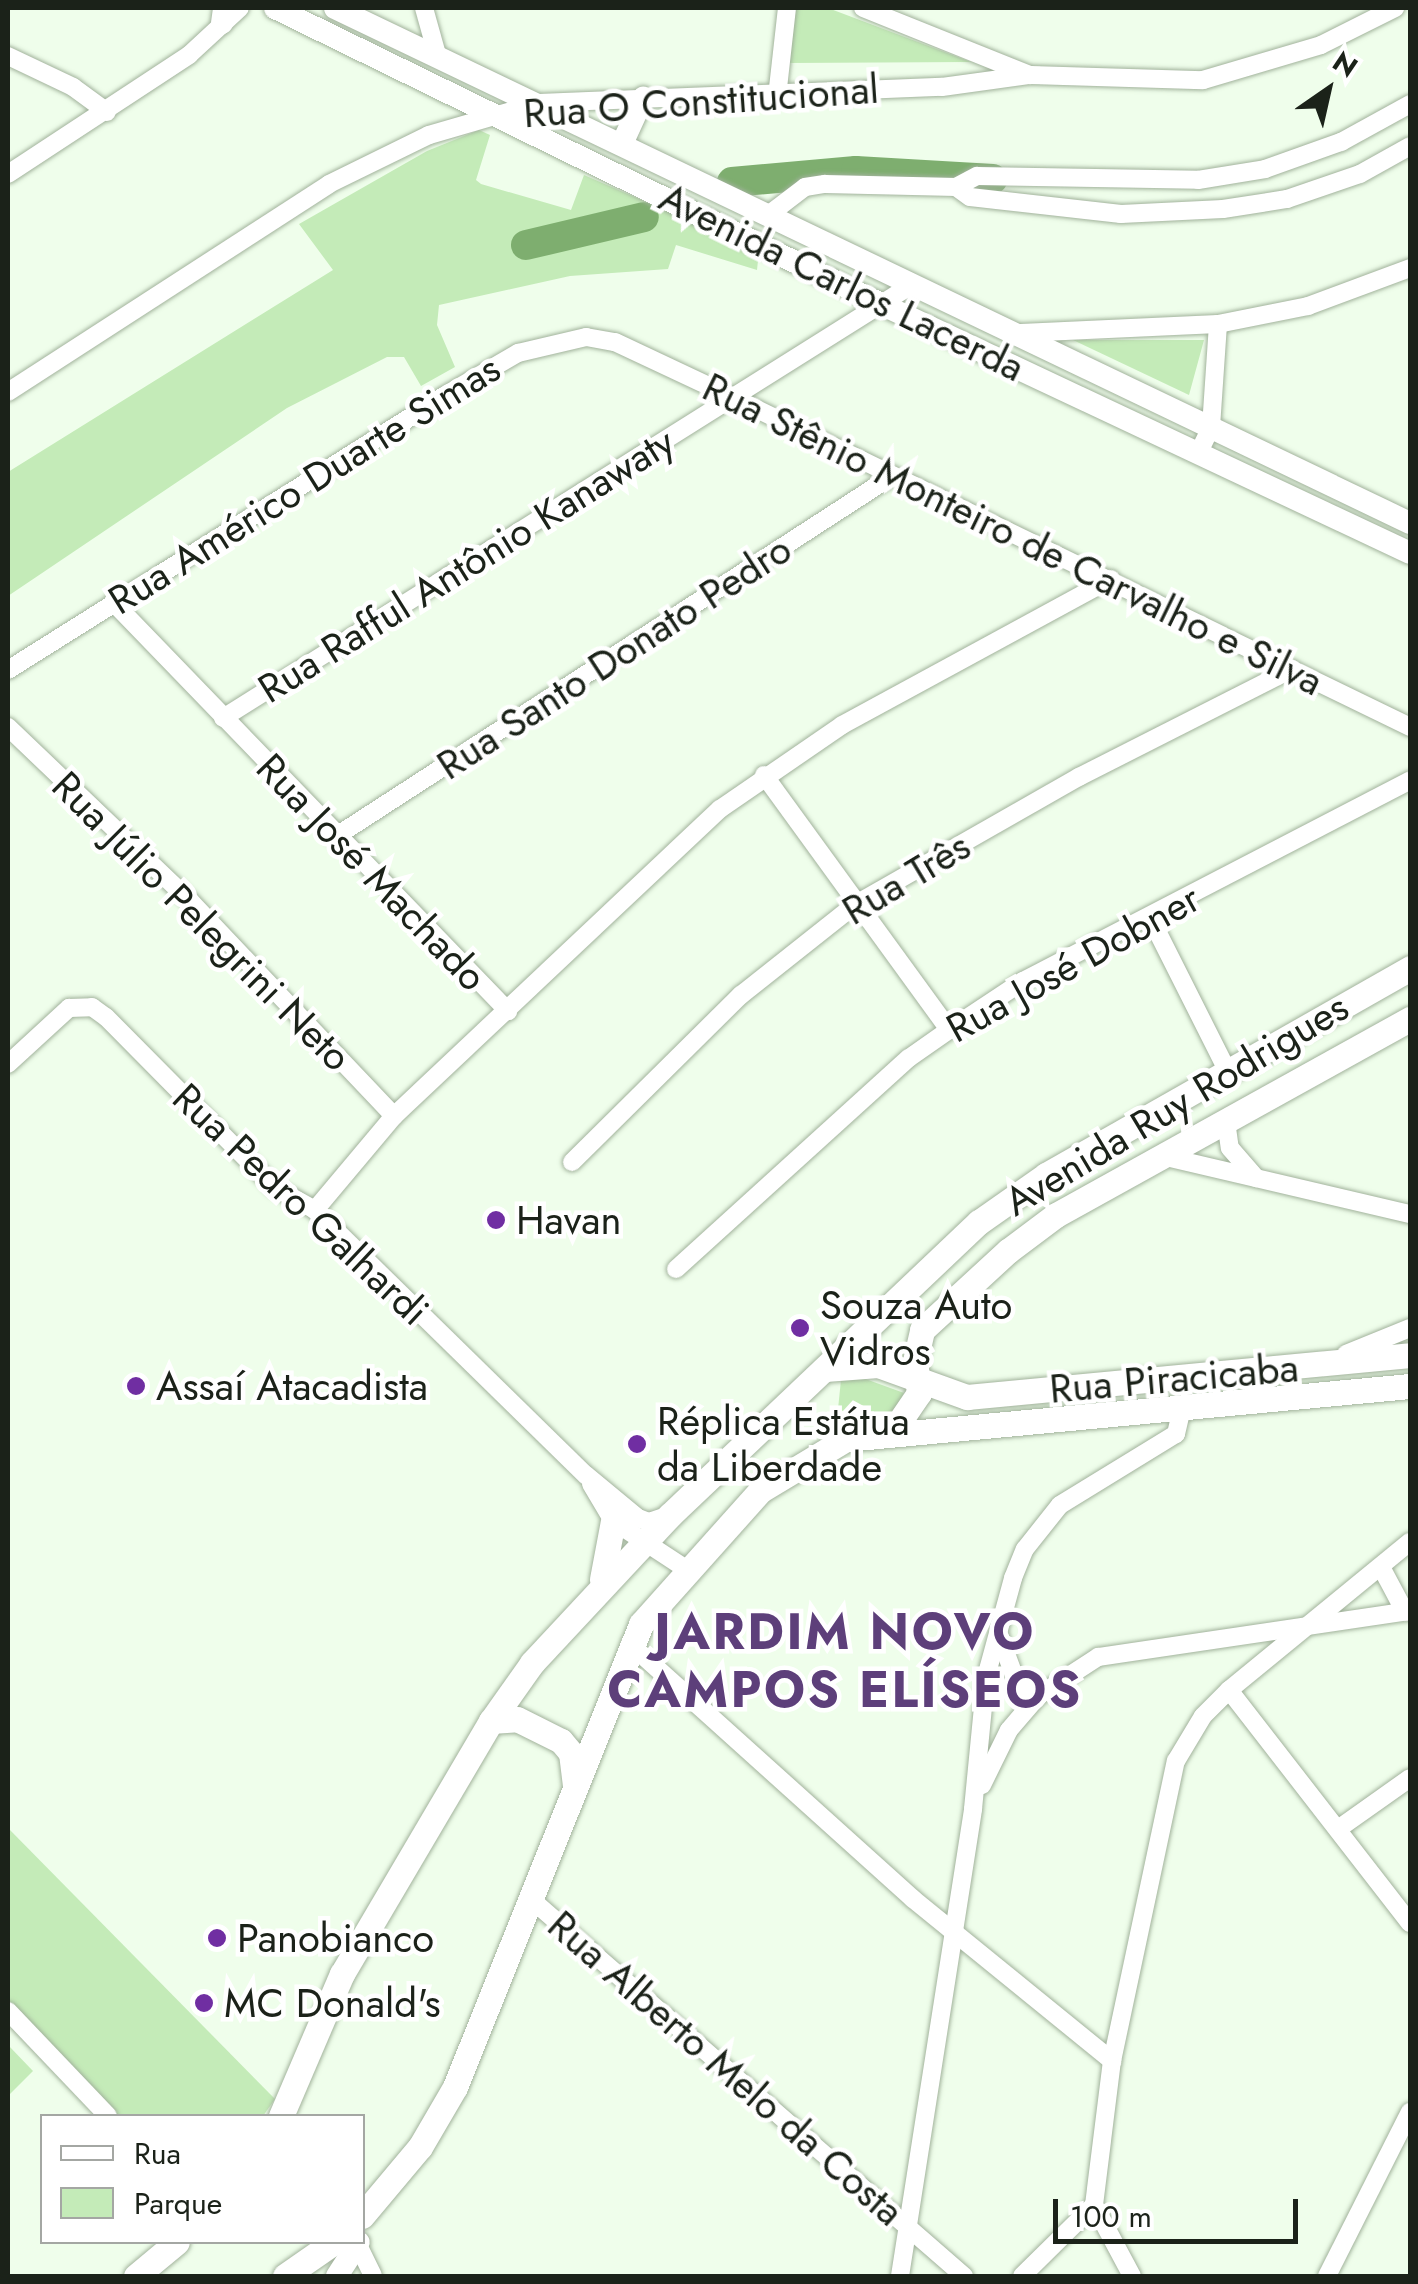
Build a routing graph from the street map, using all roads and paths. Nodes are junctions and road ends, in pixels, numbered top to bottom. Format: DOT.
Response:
graph roads {
  1 [pos="275,8"];
  2 [pos="334,8"];
  3 [pos="424,8"];
  4 [pos="787,8"];
  5 [pos="863,8"];
  6 [pos="1395,8"];
  7 [pos="229,13"];
  8 [pos="8,56"];
  9 [pos="438,58"];
  10 [pos="1030,75"];
  11 [pos="778,88"];
  12 [pos="643,98"];
  13 [pos="539,103"];
  14 [pos="1410,104"];
  15 [pos="106,112"];
  16 [pos="498,116"];
  17 [pos="622,144"];
  18 [pos="1410,146"];
  19 [pos="8,174"];
  20 [pos="956,187"];
  21 [pos="767,216"];
  22 [pos="1410,268"];
  23 [pos="913,284"];
  24 [pos="882,305"];
  25 [pos="1218,324"];
  26 [pos="1020,334"];
  27 [pos="615,342"];
  28 [pos="8,392"];
  29 [pos="732,397"];
  30 [pos="1211,427"];
  31 [pos="1198,454"];
  32 [pos="892,476"];
  33 [pos="1410,523"];
  34 [pos="1410,554"];
  35 [pos="1111,579"];
  36 [pos="113,602"];
  37 [pos="1292,669"];
  38 [pos="8,670"];
  39 [pos="223,718"];
  40 [pos="8,727"];
  41 [pos="1410,728"];
  42 [pos="764,775"];
  43 [pos="1410,780"];
  44 [pos="335,838"];
  45 [pos="856,904"];
  46 [pos="1150,917"];
  47 [pos="1410,968"];
  48 [pos="508,1011"];
  49 [pos="1410,1019"];
  50 [pos="949,1030"];
  51 [pos="8,1064"];
  52 [pos="1227,1070"];
  53 [pos="1250,1109"];
  54 [pos="394,1116"];
  55 [pos="1226,1121"];
  56 [pos="1162,1156"];
  57 [pos="572,1162"];
  58 [pos="1256,1178"];
  59 [pos="314,1210"];
  60 [pos="1410,1214"];
  61 [pos="676,1269"];
  62 [pos="1410,1328"];
  63 [pos="1398,1350"];
  64 [pos="824,1369"];
  65 [pos="918,1382"];
  66 [pos="1410,1386"];
  67 [pos="1182,1407"];
  68 [pos="891,1434"];
  69 [pos="586,1475"];
  70 [pos="670,1515"];
  71 [pos="613,1521"];
  72 [pos="644,1542"];
  73 [pos="1410,1542"];
  74 [pos="1380,1566"];
  75 [pos="686,1570"];
  76 [pos="595,1592"];
  77 [pos="1408,1612"];
  78 [pos="1302,1632"];
  79 [pos="1000,1636"];
  80 [pos="630,1644"];
  81 [pos="1229,1690"];
  82 [pos="1038,1696"];
  83 [pos="491,1721"];
  84 [pos="1410,1778"];
  85 [pos="575,1790"];
  86 [pos="973,1808"];
  87 [pos="1338,1830"];
  88 [pos="532,1900"];
  89 [pos="1410,1922"];
  90 [pos="955,1929"];
  91 [pos="8,2010"];
  92 [pos="1112,2061"];
  93 [pos="1410,2112"];
  94 [pos="106,2114"];
  95 [pos="282,2114"];
  96 [pos="1094,2205"];
  97 [pos="365,2219"];
  98 [pos="909,2227"];
  99 [pos="174,2244"];
  100 [pos="335,2244"];
  101 [pos="351,2244"];
  102 [pos="362,2244"];
  103 [pos="144,2268"];
  104 [pos="119,2276"];
  105 [pos="284,2276"];
  106 [pos="337,2276"];
  107 [pos="374,2276"];
  108 [pos="900,2276"];
  109 [pos="964,2276"];
  110 [pos="1022,2276"];
  111 [pos="1132,2276"];
  112 [pos="1326,2276"];
  1 -- 16 [label="main road, Avenida Carlos Lacerda"];
  2 -- 9 [label="main road, Avenida Carlos Lacerda"];
  3 -- 9 [label="street"];
  4 -- 11 [label="street"];
  5 -- 10 [label="street"];
  6 -- 10 [label="street, Rua O Constitucional"];
  7 -- 15 [label="street"];
  8 -- 15 [label="street"];
  9 -- 13 [label="main road, Avenida Carlos Lacerda"];
  10 -- 11 [label="street, Rua O Constitucional"];
  11 -- 12 [label="street, Rua O Constitucional"];
  12 -- 13 [label="street, Rua O Constitucional"];
  12 -- 17 [label="main road"];
  13 -- 16 [label="street, Rua O Constitucional"];
  13 -- 17 [label="main road, Avenida Carlos Lacerda"];
  14 -- 20 [label="street"];
  15 -- 19 [label="street"];
  16 -- 24 [label="main road, Avenida Carlos Lacerda"];
  16 -- 28 [label="street, Rua O Constitucional"];
  17 -- 21 [label="main road, Avenida Carlos Lacerda"];
  18 -- 20 [label="street"];
  20 -- 21 [label="street"];
  21 -- 23 [label="main road, Avenida Carlos Lacerda"];
  22 -- 25 [label="street"];
  23 -- 24 [label="street, Rua Rafful Antônio Kanawaty"];
  23 -- 26 [label="main road, Avenida Carlos Lacerda"];
  24 -- 29 [label="street, Rua Rafful Antônio Kanawaty"];
  24 -- 31 [label="main road, Avenida Carlos Lacerda"];
  25 -- 26 [label="street"];
  25 -- 30 [label="street"];
  26 -- 30 [label="main road, Avenida Carlos Lacerda"];
  27 -- 29 [label="street, Rua Stênio Monteiro de Carvalho e Silva"];
  27 -- 36 [label="street, Rua Américo Duarte Simas"];
  29 -- 32 [label="street, Rua Stênio Monteiro de Carvalho e Silva"];
  29 -- 39 [label="street, Rua Rafful Antônio Kanawaty"];
  30 -- 31 [label="street"];
  30 -- 33 [label="main road, Avenida Carlos Lacerda"];
  31 -- 34 [label="main road, Avenida Carlos Lacerda"];
  32 -- 35 [label="street, Rua Stênio Monteiro de Carvalho e Silva"];
  32 -- 44 [label="street, Rua Santo Donato Pedro"];
  35 -- 37 [label="street, Rua Stênio Monteiro de Carvalho e Silva"];
  35 -- 42 [label="street"];
  36 -- 38 [label="street, Rua Américo Duarte Simas"];
  36 -- 39 [label="street, Rua José Machado"];
  37 -- 41 [label="street, Rua Stênio Monteiro de Carvalho e Silva"];
  37 -- 45 [label="street, Rua Três"];
  39 -- 44 [label="street, Rua José Machado"];
  40 -- 54 [label="street, Rua Júlio Pelegrini Neto"];
  42 -- 45 [label="street"];
  42 -- 48 [label="street"];
  43 -- 46 [label="street, Rua José Dobner"];
  44 -- 48 [label="street, Rua José Machado"];
  45 -- 50 [label="street"];
  45 -- 57 [label="street, Rua Três"];
  46 -- 50 [label="street, Rua José Dobner"];
  46 -- 52 [label="street"];
  47 -- 52 [label="main road, Avenida Ruy Rodrigues"];
  48 -- 54 [label="street"];
  49 -- 53 [label="main road, Avenida Ruy Rodrigues"];
  50 -- 61 [label="street, Rua José Dobner"];
  51 -- 59 [label="street, Rua Pedro Galhardi"];
  52 -- 53 [label="main road"];
  52 -- 64 [label="main road, Avenida Ruy Rodrigues"];
  53 -- 55 [label="main road, Avenida Ruy Rodrigues"];
  54 -- 59 [label="street"];
  55 -- 56 [label="main road, Avenida Ruy Rodrigues"];
  55 -- 58 [label="street"];
  56 -- 58 [label="street"];
  56 -- 65 [label="main road, Avenida Ruy Rodrigues"];
  58 -- 60 [label="street"];
  59 -- 69 [label="street, Rua Pedro Galhardi"];
  62 -- 63 [label="street"];
  63 -- 65 [label="main road, Rua Piracicaba"];
  64 -- 65 [label="main road, Rua Piracicaba"];
  64 -- 70 [label="main road, Avenida Ruy Rodrigues"];
  65 -- 68 [label="main road, Avenida Ruy Rodrigues"];
  66 -- 67 [label="main road, Rua Piracicaba"];
  67 -- 68 [label="main road, Rua Piracicaba"];
  67 -- 79 [label="street"];
  68 -- 75 [label="main road"];
  69 -- 70 [label="street, Rua Pedro Galhardi"];
  69 -- 71 [label="street, Rua Pedro Galhardi"];
  70 -- 72 [label="main road, Avenida Ruy Rodrigues"];
  71 -- 72 [label="street, Rua Pedro Galhardi"];
  71 -- 76 [label="main road"];
  72 -- 75 [label="street, Rua Pedro Galhardi"];
  72 -- 76 [label="main road, Avenida Ruy Rodrigues"];
  73 -- 74 [label="street"];
  74 -- 77 [label="street"];
  74 -- 78 [label="street"];
  75 -- 80 [label="main road"];
  76 -- 83 [label="main road"];
  77 -- 78 [label="street"];
  78 -- 81 [label="street"];
  78 -- 82 [label="street"];
  79 -- 82 [label="street"];
  79 -- 86 [label="street"];
  80 -- 85 [label="main road"];
  80 -- 90 [label="street"];
  81 -- 87 [label="street"];
  81 -- 92 [label="street"];
  82 -- 86 [label="street"];
  83 -- 85 [label="main road"];
  83 -- 95 [label="main road"];
  84 -- 87 [label="street"];
  85 -- 88 [label="main road"];
  86 -- 90 [label="street"];
  87 -- 89 [label="street"];
  88 -- 97 [label="main road"];
  88 -- 98 [label="street, Rua Alberto Melo da Costa"];
  90 -- 92 [label="street"];
  90 -- 98 [label="street"];
  91 -- 94 [label="street"];
  92 -- 96 [label="street"];
  93 -- 112 [label="street"];
  96 -- 110 [label="street"];
  96 -- 111 [label="street"];
  98 -- 108 [label="street"];
  98 -- 109 [label="street, Rua Alberto Melo da Costa"];
  99 -- 103 [label="main road"];
  100 -- 105 [label="main road"];
  101 -- 106 [label="main road"];
  102 -- 107 [label="street"];
  103 -- 104 [label="main road"];
}
